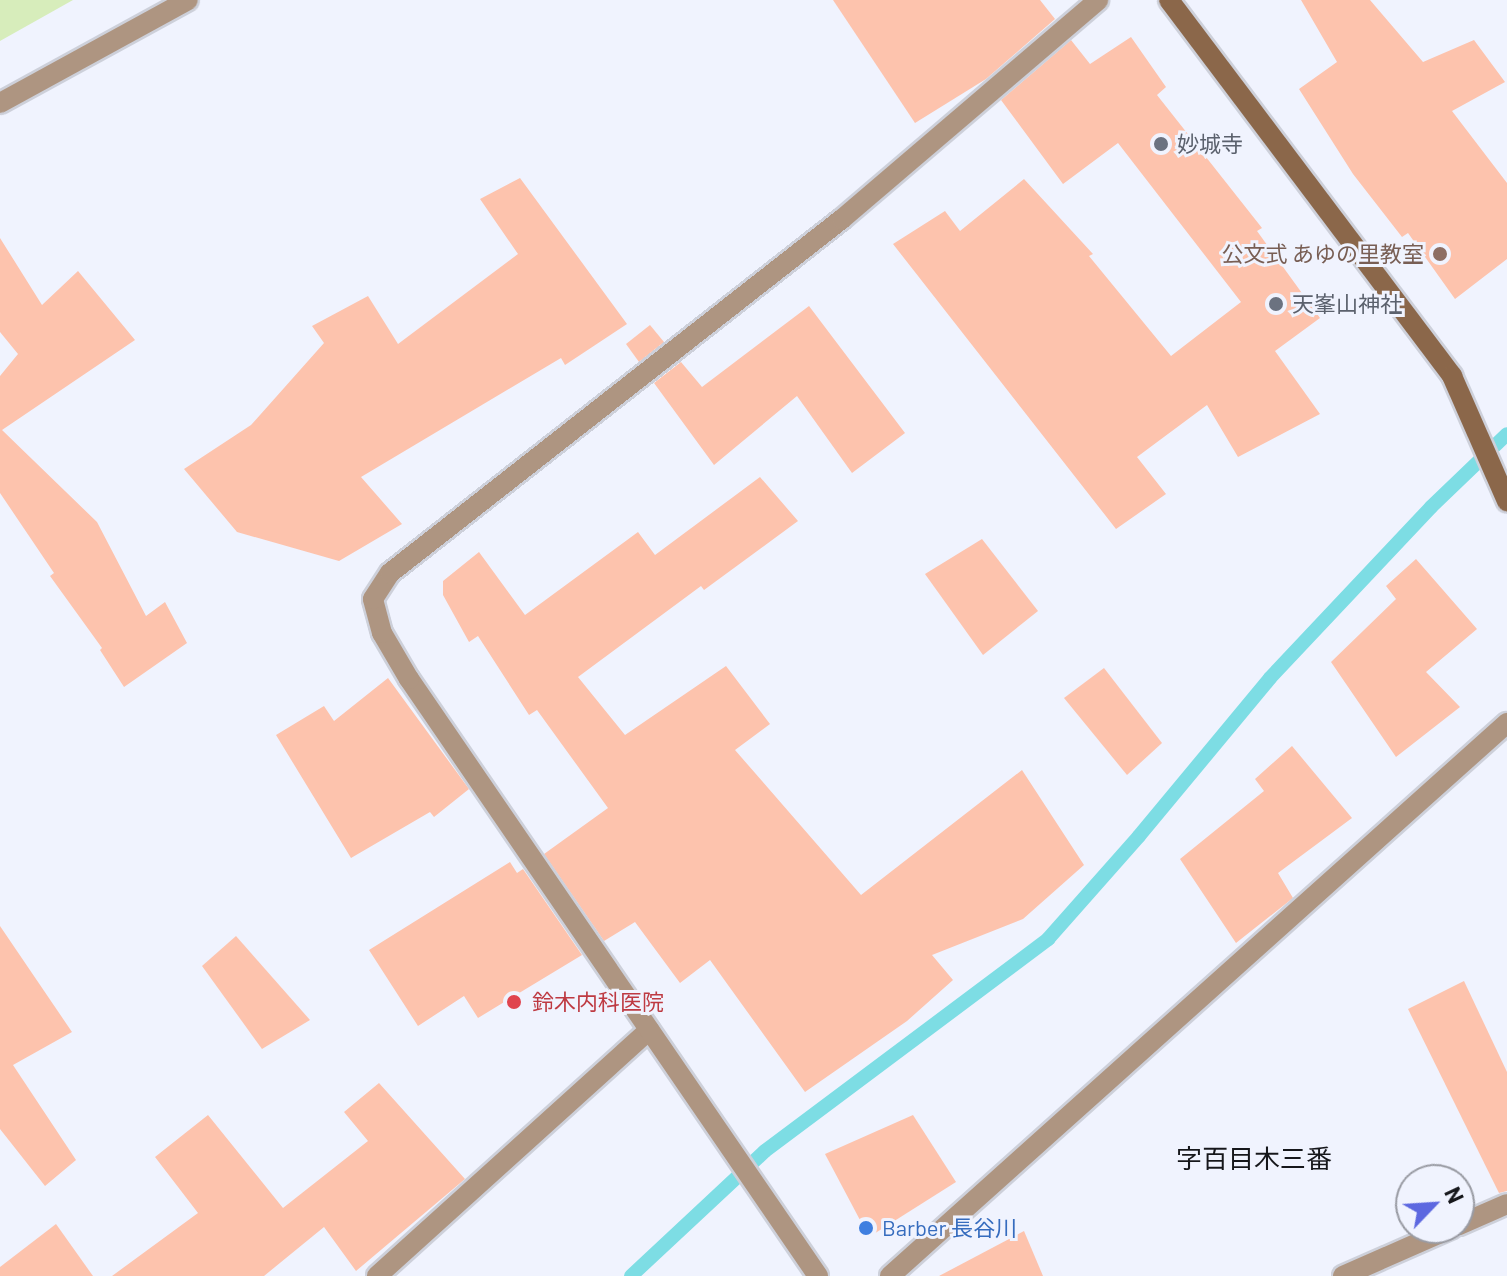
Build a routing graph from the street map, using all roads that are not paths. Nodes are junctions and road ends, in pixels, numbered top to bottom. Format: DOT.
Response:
graph roads {
  1 [pos="188,0"];
  2 [pos="1098,0"];
  3 [pos="1169,0"];
  4 [pos="0,103"];
  5 [pos="1507,501"];
  6 [pos="1507,723"];
  7 [pos="649,1030"];
  8 [pos="1507,1204"];
  9 [pos="1475,1218"];
  10 [pos="1416,1244"];
  11 [pos="377,1276"];
  12 [pos="818,1276"];
  13 [pos="890,1276"];
  14 [pos="1343,1276"];
  1 -- 4 [label="street"];
  2 -- 7 [label="street"];
  3 -- 5 [label="street"];
  6 -- 13 [label="street"];
  7 -- 11 [label="street"];
  7 -- 12 [label="street"];
  8 -- 9 [label="street"];
  10 -- 14 [label="street"];
}
